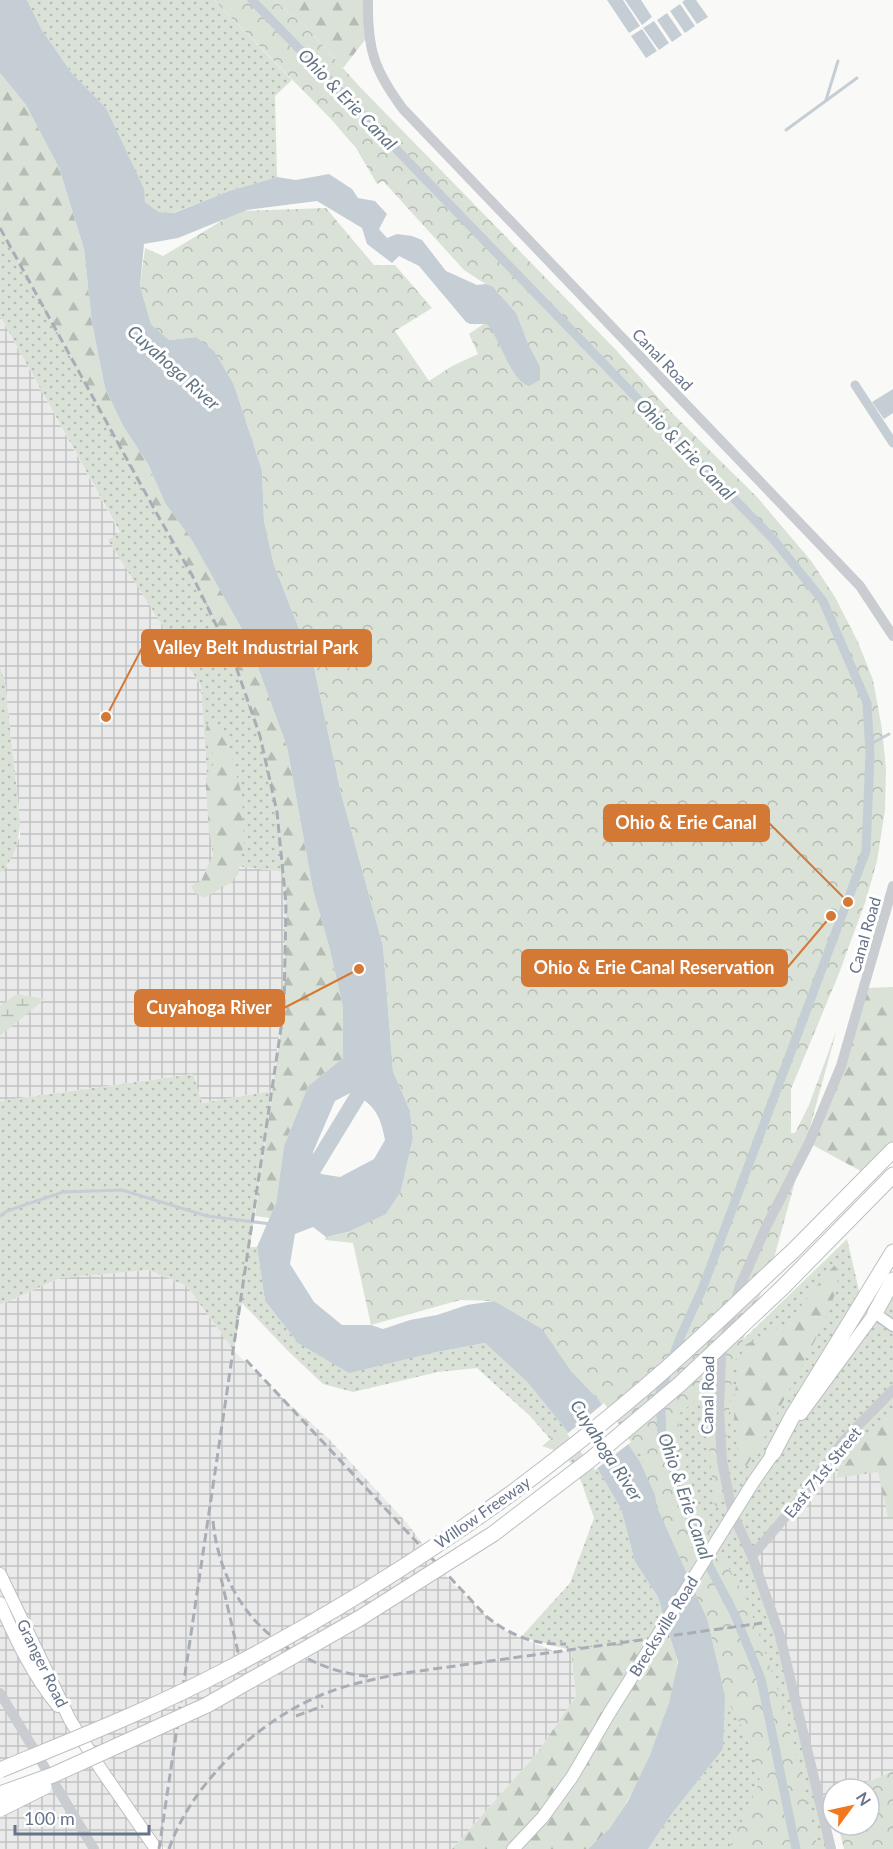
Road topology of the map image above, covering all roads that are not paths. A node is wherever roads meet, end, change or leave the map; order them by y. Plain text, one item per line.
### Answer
1 (368, 0) edge
2 (893, 636) edge
3 (893, 885) edge
4 (893, 1150) edge
5 (893, 1175) edge
6 (893, 1252) edge
7 (893, 1280) edge
8 (875, 1313) junction
9 (893, 1326) edge
10 (893, 1390) edge
11 (773, 1452) junction
12 (753, 1556) junction
13 (0, 1574) edge
14 (0, 1603) edge
15 (12, 1614) junction
16 (0, 1693) edge
17 (207, 1705) junction
18 (149, 1707) junction
19 (0, 1762) edge
20 (0, 1770) edge
21 (0, 1794) edge
22 (0, 1809) edge
23 (94, 1849) edge
24 (156, 1849) edge
25 (513, 1849) edge
26 (831, 1849) edge

1 - 2 street, Canal Road
3 - 12 street, Canal Road
4 - 18 highway, Willow Freeway, bridge
5 - 17 highway, Willow Freeway, bridge
6 - 11 highway
7 - 8 highway
8 - 9 main road
8 - 11 main road, Brecksville Road
10 - 12 street, East 71st Street
11 - 25 main road, Brecksville Road, bridge
12 - 26 street, Canal Road
13 - 15 main road, Granger Road
14 - 15 main road, Granger Road
15 - 24 main road, Granger Road
16 - 23 street
17 - 21 highway, Willow Freeway, bridge
17 - 22 highway, bridge
18 - 19 highway, bridge
18 - 20 highway, Willow Freeway, bridge

